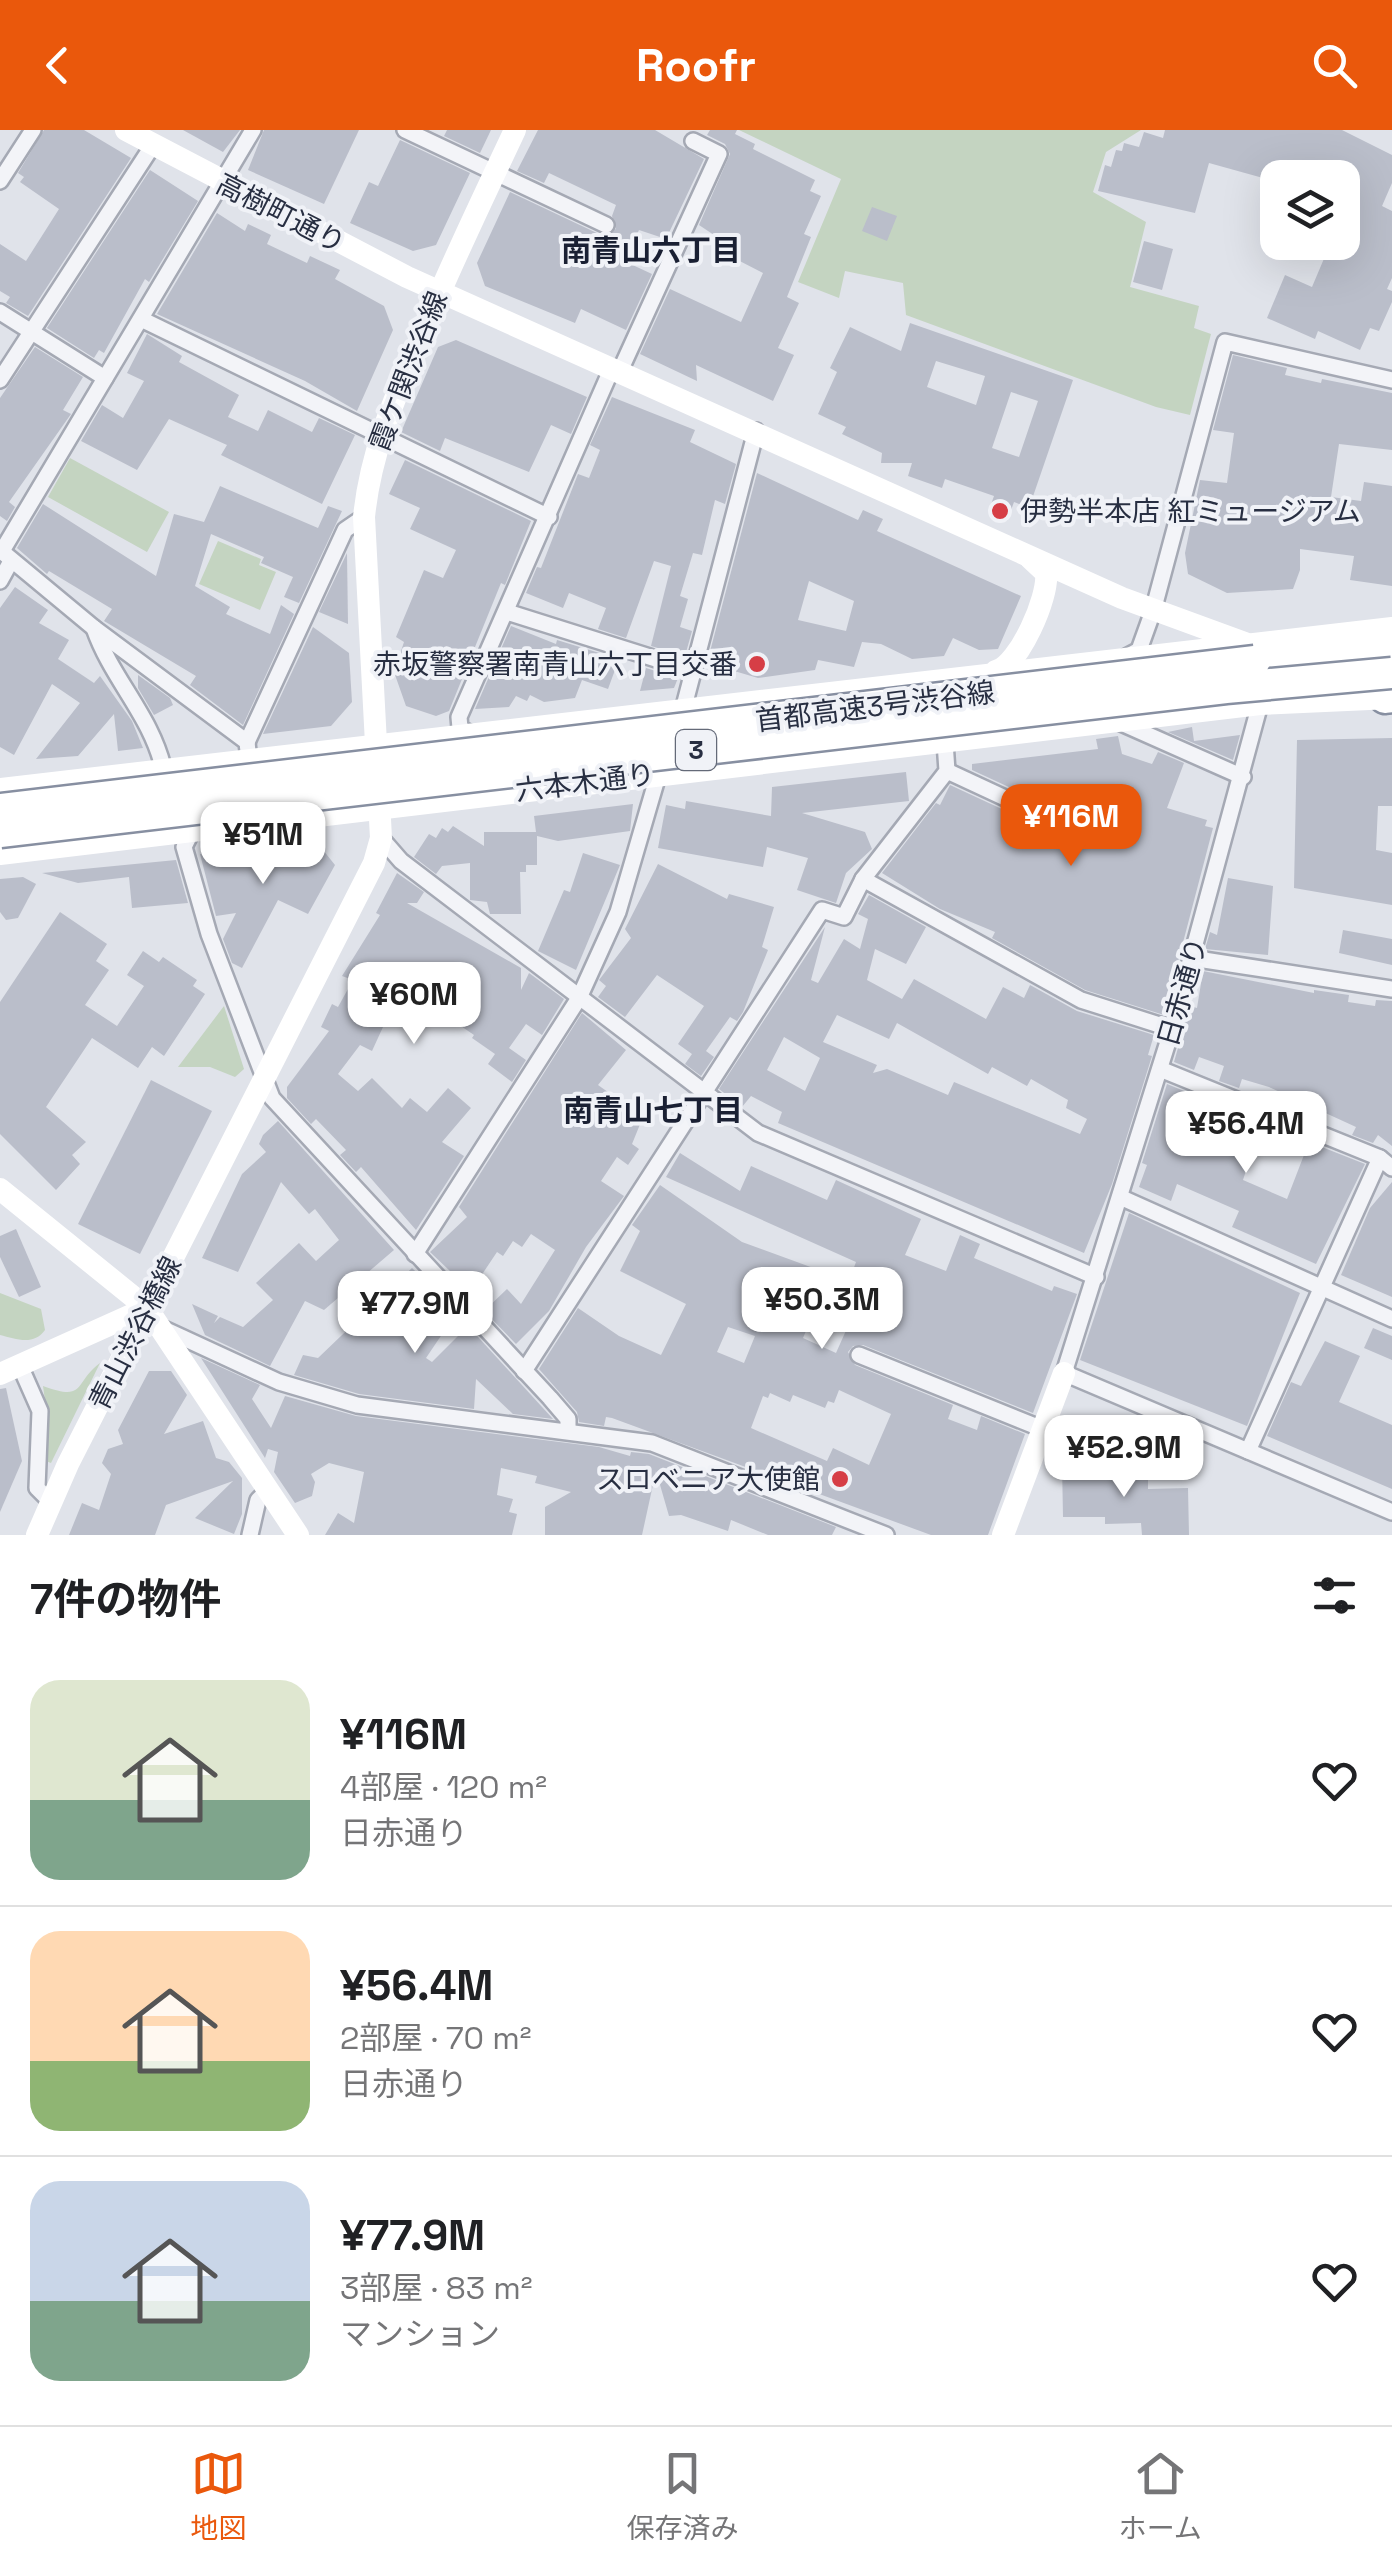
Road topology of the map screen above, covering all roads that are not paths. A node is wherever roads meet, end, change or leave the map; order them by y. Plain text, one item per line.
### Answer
1 (33, 130) edge
2 (126, 130) edge
3 (254, 130) edge
4 (405, 130) edge
5 (515, 130) edge
6 (693, 140) dead end
7 (153, 146) junction
8 (495, 172) junction
9 (0, 181) edge
10 (223, 184) junction
11 (606, 225) dead end
12 (439, 291) junction
13 (0, 312) edge
14 (140, 319) junction
15 (32, 332) junction
16 (616, 369) junction
17 (104, 378) junction
18 (0, 380) edge
19 (1392, 380) edge
20 (756, 432) junction
21 (379, 436) junction
22 (364, 517) junction
23 (549, 518) junction
24 (974, 531) junction
25 (4, 554) edge
26 (0, 581) edge
27 (1153, 610) junction
28 (507, 612) junction
29 (94, 628) junction
30 (1391, 636) edge
31 (1253, 646) junction
32 (1123, 658) junction
33 (691, 670) junction
34 (1256, 673) junction
35 (978, 675) junction
36 (1391, 693) edge
37 (683, 710) junction
38 (1258, 714) junction
39 (1113, 722) junction
40 (473, 736) junction
41 (945, 742) junction
42 (375, 748) junction
43 (248, 752) junction
44 (164, 771) junction
45 (947, 771) junction
46 (659, 772) junction
47 (376, 774) junction
48 (1243, 776) junction
49 (590, 781) junction
50 (0, 789) edge
51 (378, 806) junction
52 (0, 809) edge
53 (193, 829) junction
54 (0, 832) edge
55 (381, 838) junction
56 (1093, 839) dead end
57 (0, 854) edge
58 (864, 879) junction
59 (1191, 958) junction
60 (1392, 990) edge
61 (579, 998) junction
62 (1172, 1029) junction
63 (1160, 1069) junction
64 (264, 1079) junction
65 (704, 1092) junction
66 (1386, 1163) edge
67 (0, 1189) edge
68 (1120, 1197) junction
69 (414, 1254) junction
70 (1096, 1278) junction
71 (1321, 1288) junction
72 (147, 1308) junction
73 (1392, 1319) edge
74 (164, 1329) junction
75 (860, 1355) dead end
76 (10, 1371) edge
77 (524, 1371) junction
78 (1064, 1374) junction
79 (568, 1430) junction
80 (1045, 1430) junction
81 (1248, 1451) junction
82 (268, 1490) junction
83 (50, 1501) junction
84 (1392, 1512) edge
85 (37, 1535) edge
86 (250, 1535) edge
87 (298, 1535) edge
88 (886, 1535) edge
89 (1004, 1535) edge

1 - 9 street
2 - 7 main road, 高樹町通り
3 - 10 street
4 - 8 street
5 - 8 main road, 霞ケ関渋谷線
6 - 16 street
7 - 10 main road, 高樹町通り
7 - 15 street
8 - 11 street
8 - 12 main road, 霞ケ関渋谷線
10 - 12 main road, 高樹町通り
10 - 14 street
12 - 16 main road, 高樹町通り
12 - 21 main road, 霞ケ関渋谷線
13 - 15 street
14 - 17 street
14 - 21 street
15 - 17 street
15 - 18 street
16 - 20 main road, 高樹町通り
16 - 23 street
17 - 25 street
19 - 27 street
20 - 24 main road, 高樹町通り
20 - 33 street
21 - 22 main road, 霞ケ関渋谷線
21 - 23 street
22 - 42 main road, 霞ケ関渋谷線
22 - 43 street
23 - 28 street
24 - 27 main road
24 - 35 main road
25 - 26 street
25 - 29 street
27 - 31 main road
27 - 32 street
28 - 33 street
28 - 40 street
29 - 43 street
29 - 44 street
30 - 31 main road
30 - 34 main road
30 - 52 highway, 首都高速3号渋谷線 / 3, bridge
31 - 32 main road
31 - 34 main road
32 - 35 main road
33 - 37 street
34 - 38 main road
34 - 47 main road
35 - 37 main road
36 - 38 main road, 六本木通り
36 - 54 highway, 首都高速3号渋谷線 / 3, bridge
37 - 40 main road
38 - 39 main road, 六本木通り
38 - 48 street, 日赤通り
39 - 41 main road, 六本木通り
39 - 48 street
40 - 42 main road
41 - 45 street
41 - 46 main road, 六本木通り
42 - 43 main road
42 - 47 main road, 霞ケ関渋谷線
43 - 44 main road
44 - 47 main road
44 - 50 main road
45 - 56 street
45 - 58 street
46 - 49 main road, 六本木通り
46 - 61 street
47 - 49 main road
47 - 51 main road, 霞ケ関渋谷線
48 - 59 street, 日赤通り
49 - 51 main road, 六本木通り
51 - 53 main road, 六本木通り
51 - 55 main road, 霞ケ関渋谷線
53 - 57 main road, 六本木通り
53 - 64 street
55 - 61 street
55 - 64 main road, 青山渋谷橋線
58 - 62 street
58 - 65 street
59 - 60 street
59 - 62 street, 日赤通り
61 - 65 street
61 - 69 street
62 - 63 street, 日赤通り
63 - 66 street
63 - 68 street, 日赤通り
64 - 69 street
64 - 72 main road, 青山渋谷橋線
65 - 70 street
65 - 77 street
66 - 71 street
67 - 72 main road
68 - 70 street, 日赤通り
68 - 71 street
69 - 77 street
70 - 78 street, 日赤通り
71 - 73 street
71 - 81 street
72 - 74 main road
72 - 76 main road
72 - 83 main road, 青山渋谷橋線
74 - 79 street
74 - 82 main road
75 - 80 street
76 - 83 street
77 - 79 street
78 - 80 main road
78 - 81 street
79 - 88 street
80 - 89 main road
81 - 84 street
82 - 86 street
82 - 87 main road
83 - 85 main road, 青山渋谷橋線

